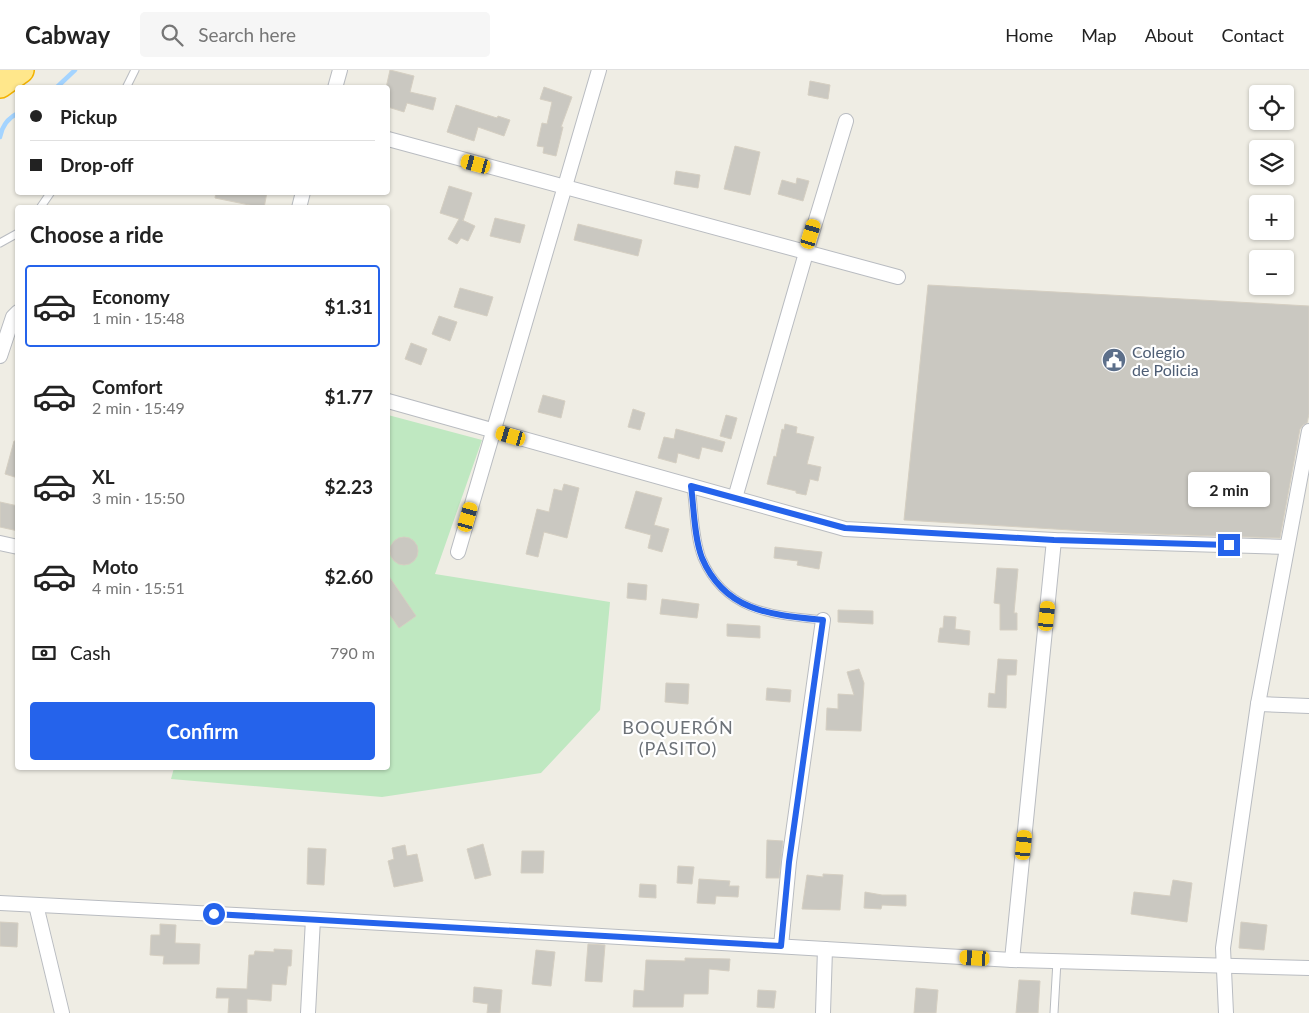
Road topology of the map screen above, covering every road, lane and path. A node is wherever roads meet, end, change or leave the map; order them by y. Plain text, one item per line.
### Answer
1 (22, 70) edge
2 (135, 70) edge
3 (340, 70) edge
4 (599, 70) edge
5 (0, 84) edge
6 (128, 85) edge
7 (336, 85) edge
8 (846, 121) dead end
9 (390, 140) edge
10 (564, 188) junction
11 (15, 235) edge
12 (0, 243) edge
13 (806, 253) junction
14 (898, 277) dead end
15 (15, 315) edge
16 (0, 356) edge
17 (390, 402) edge
18 (493, 430) junction
19 (1309, 431) edge
20 (691, 486) junction
21 (735, 498) junction
22 (1054, 540) junction
23 (0, 543) edge
24 (15, 546) edge
25 (1287, 547) junction
26 (458, 552) dead end
27 (823, 620) joint
28 (1258, 704) junction
29 (1309, 706) edge
30 (0, 904) edge
31 (36, 905) junction
32 (313, 919) junction
33 (781, 946) junction
34 (825, 949) junction
35 (1012, 960) junction
36 (1057, 961) junction
37 (1225, 965) junction
38 (1309, 968) edge
39 (62, 1013) edge
40 (308, 1013) edge
41 (823, 1013) edge
42 (1054, 1013) edge
43 (1226, 1013) edge

1 - 5 highway
2 - 6 lane
3 - 7 street
4 - 10 street
8 - 13 street
9 - 10 street
10 - 13 street
10 - 18 street
11 - 12 lane
13 - 14 street
13 - 21 street
15 - 16 street
17 - 18 street
18 - 20 street
18 - 26 street
19 - 25 street
20 - 21 street
20 - 27 lane
21 - 22 street
22 - 25 street
22 - 35 street
23 - 24 street
25 - 28 street
27 - 33 street
28 - 29 street
28 - 37 street
30 - 31 street
31 - 32 street
31 - 39 street
32 - 33 street
32 - 40 street
33 - 34 street
34 - 35 street
34 - 41 street
35 - 36 street
36 - 37 street
36 - 42 lane
37 - 38 street
37 - 43 street

